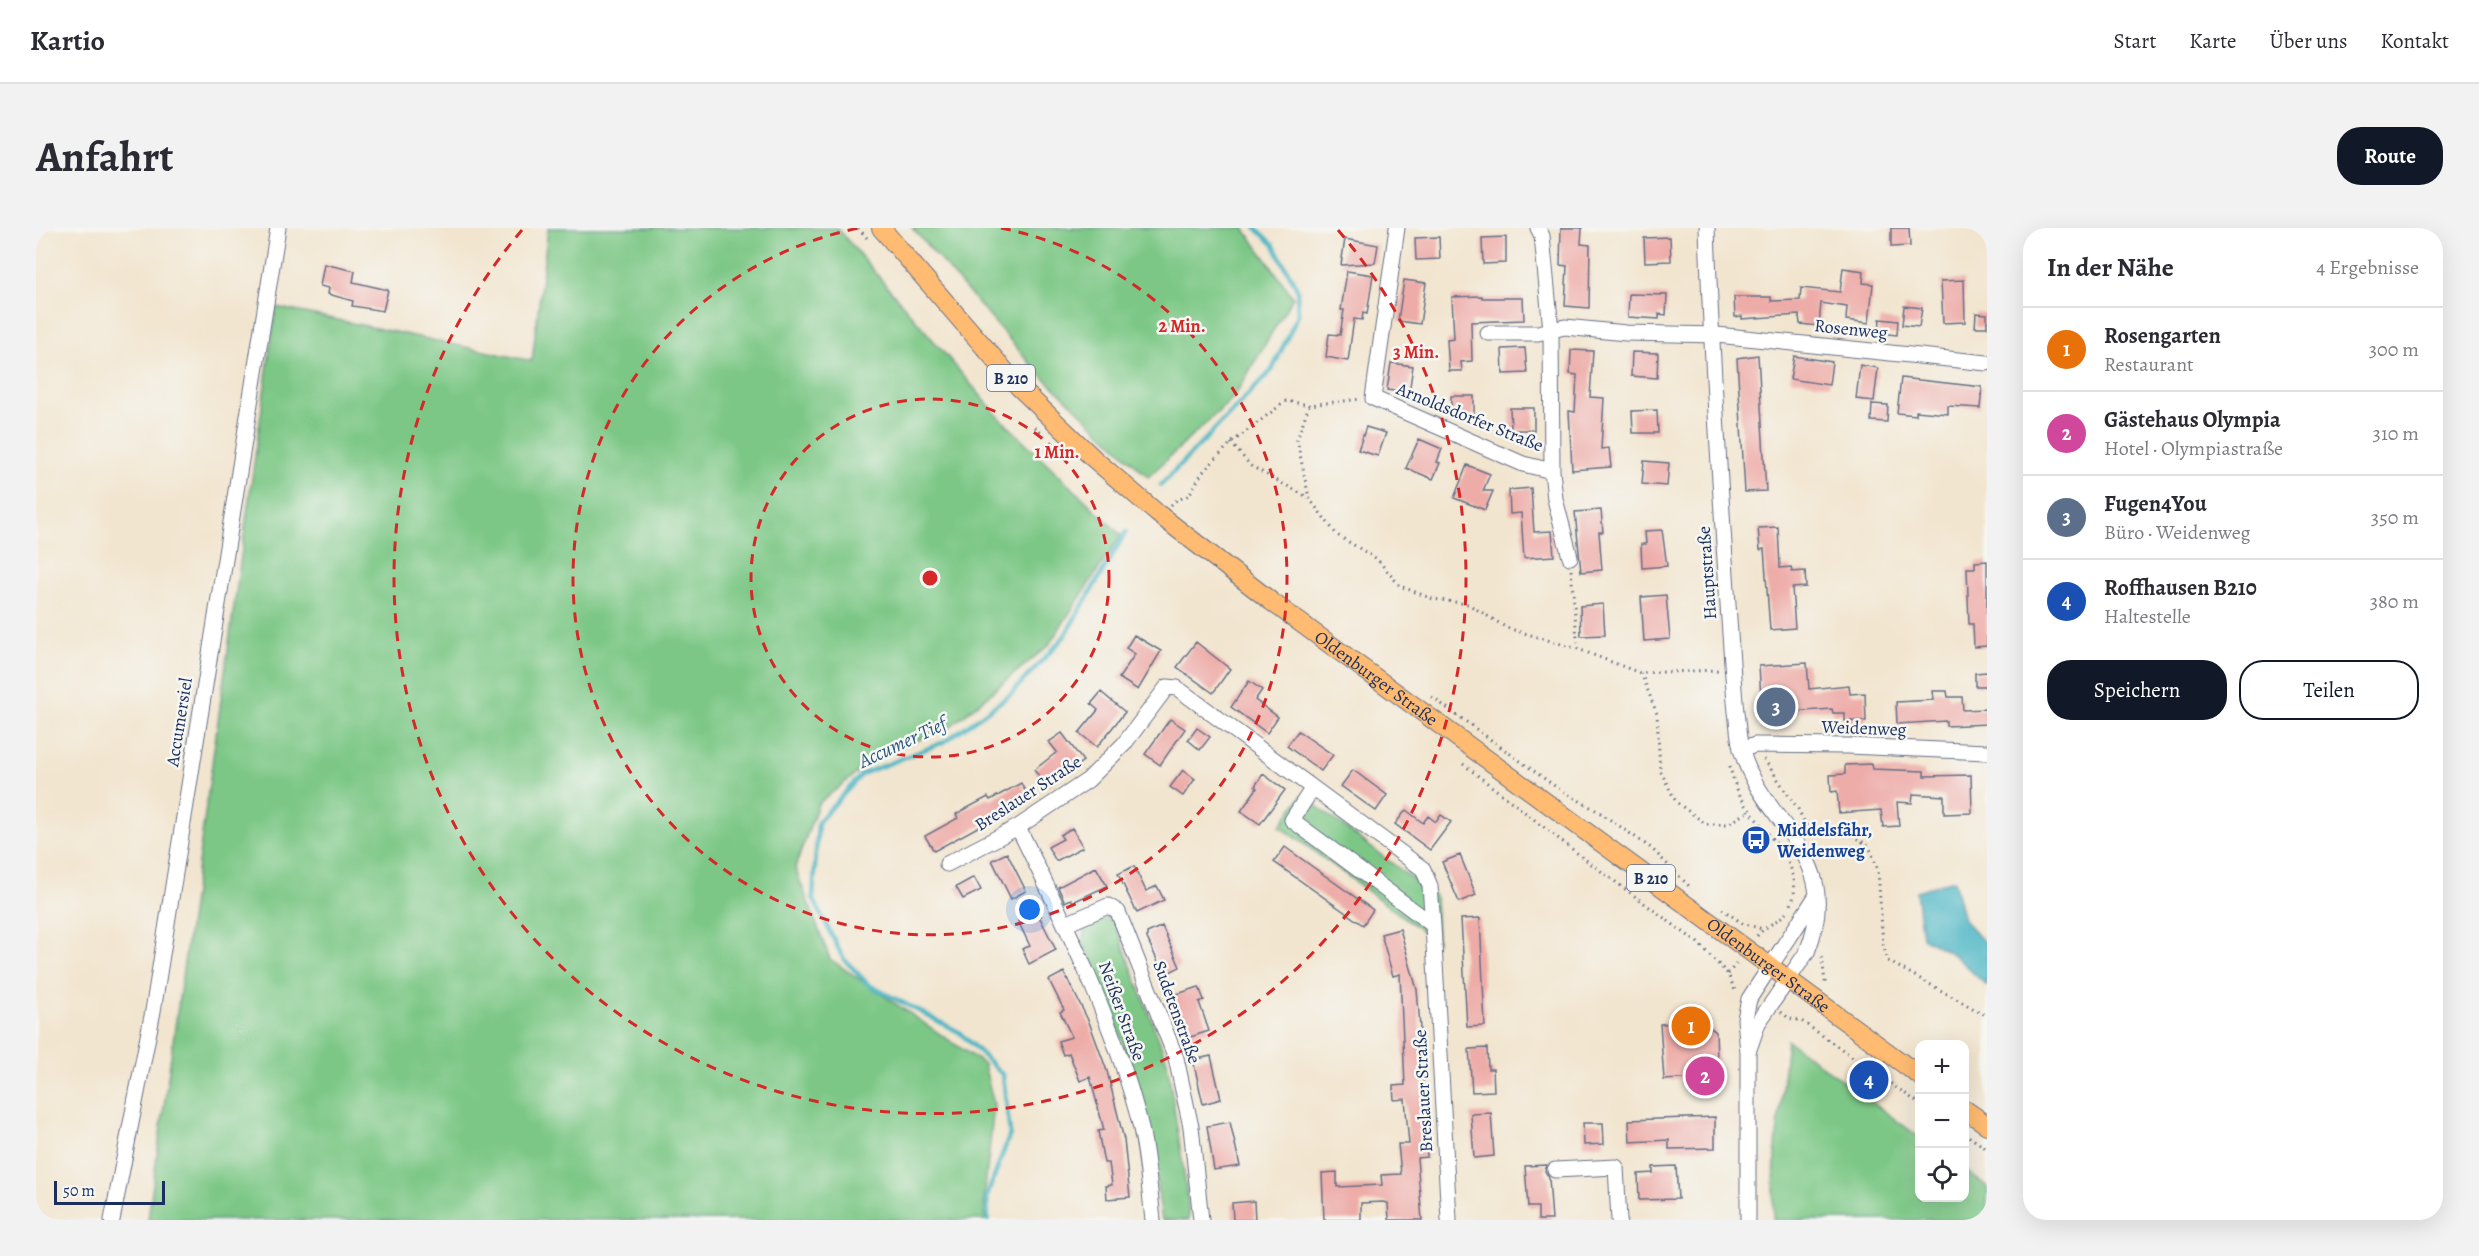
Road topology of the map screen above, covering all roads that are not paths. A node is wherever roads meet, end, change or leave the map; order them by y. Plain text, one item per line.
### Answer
1 (278, 228) edge
2 (881, 228) edge
3 (1397, 228) edge
4 (1538, 228) edge
5 (1707, 228) edge
6 (1551, 330) junction
7 (1488, 333) dead end
8 (1711, 335) junction
9 (1987, 363) edge
10 (1552, 471) junction
11 (1570, 556) road end
12 (1748, 748) junction
13 (1987, 752) edge
14 (1312, 789) junction
15 (1018, 827) junction
16 (947, 864) dead end
17 (1817, 895) junction
18 (1066, 924) junction
19 (1433, 925) junction
20 (1769, 966) junction
21 (1788, 980) junction
22 (1748, 1052) junction
23 (1915, 1072) edge
24 (1969, 1111) edge
25 (1987, 1125) edge
26 (1555, 1170) dead end
27 (112, 1220) edge
28 (1153, 1220) edge
29 (1201, 1220) edge
30 (1449, 1220) edge
31 (1619, 1220) edge
32 (1748, 1220) edge

1 - 27 street, Accumersiel
2 - 20 main road, Oldenburger Straße / B 210
3 - 10 street, Arnoldsdorfer Straße
4 - 6 street, Arnoldsdorfer Straße
5 - 8 street, Hauptstraße
6 - 7 street
6 - 8 street
6 - 10 street, Arnoldsdorfer Straße
8 - 9 street, Rosenweg
8 - 12 street, Hauptstraße
10 - 11 street, Arnoldsdorfer Straße
12 - 13 street, Weidenweg
12 - 17 street, Hauptstraße
14 - 15 street, Breslauer Straße
14 - 19 street, Breslauer Straße
14 - 19 street
15 - 16 street, Breslauer Straße
15 - 18 street, Neißer Straße
17 - 20 street
17 - 21 street, Hauptstraße
18 - 28 street, Neißer Straße
18 - 29 street, Sudetenstraße
19 - 30 street, Breslauer Straße
20 - 21 main road, Oldenburger Straße / B 210
20 - 22 street
21 - 22 street, Hauptstraße
21 - 23 main road, Oldenburger Straße / B 210
22 - 32 street
24 - 25 main road
26 - 31 street

